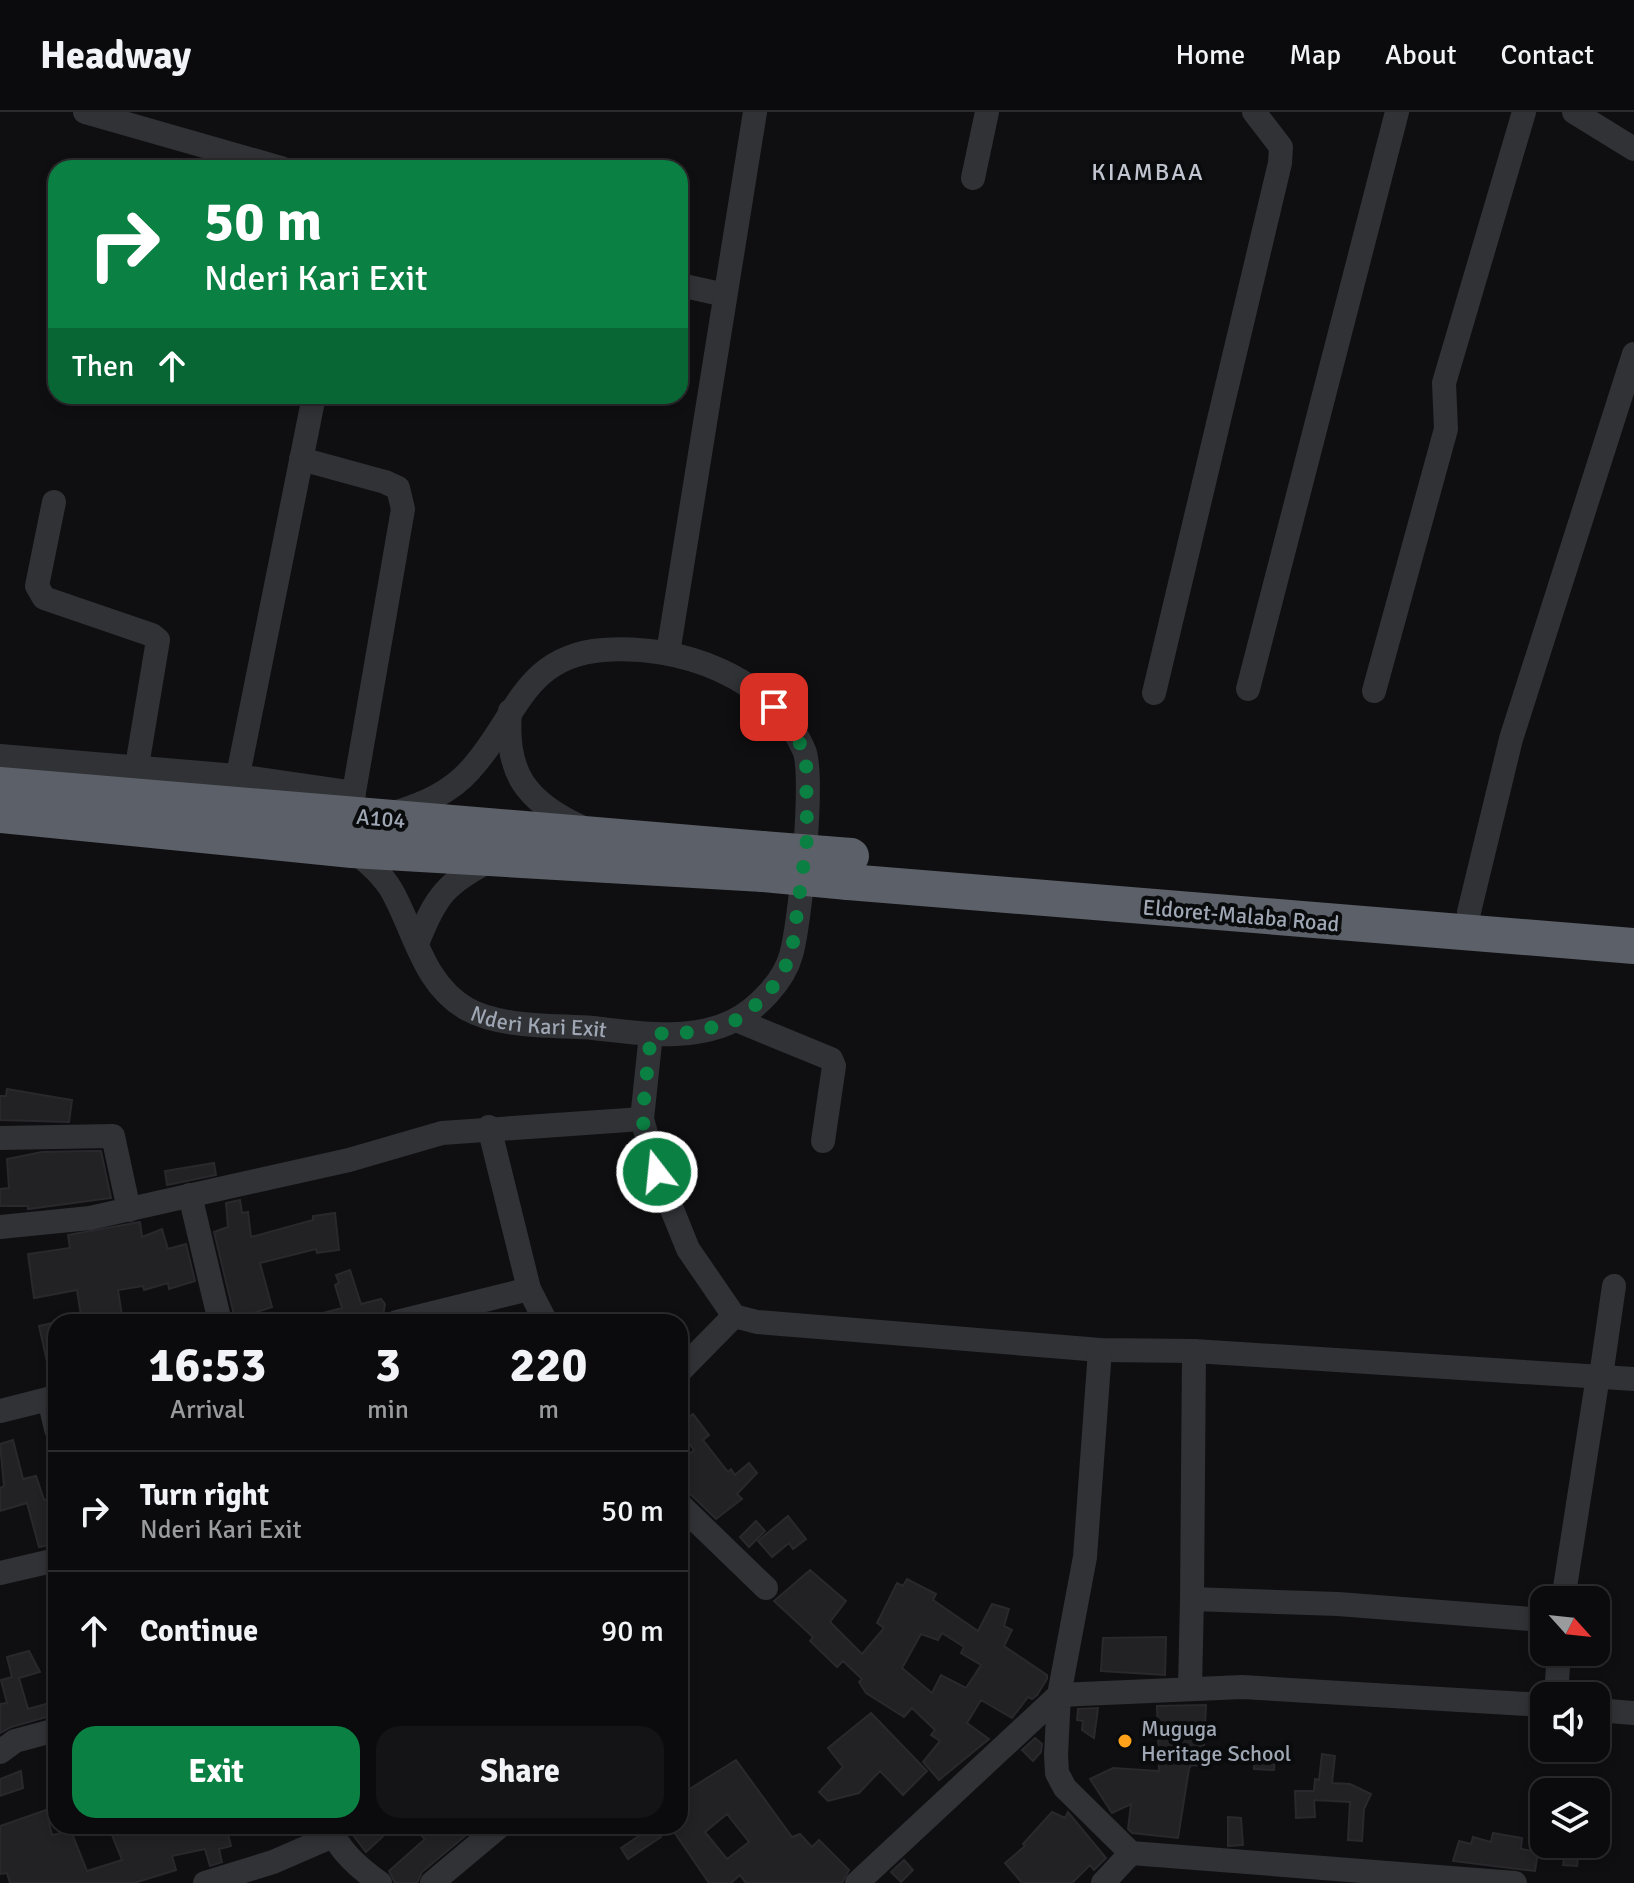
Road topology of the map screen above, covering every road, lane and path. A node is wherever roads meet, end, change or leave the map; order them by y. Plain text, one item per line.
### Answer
1 (85, 112) edge
2 (755, 112) edge
3 (987, 112) edge
4 (1254, 112) edge
5 (1397, 112) edge
6 (1524, 112) edge
7 (1574, 112) edge
8 (1634, 149) edge
9 (253, 160) edge
10 (973, 178) dead end
11 (688, 287) edge
12 (725, 295) junction
13 (1634, 354) edge
14 (312, 404) edge
15 (301, 459) junction
16 (54, 502) dead end
17 (668, 653) junction
18 (1248, 689) dead end
19 (1374, 691) dead end
20 (1154, 693) dead end
21 (510, 711) junction
22 (0, 756) edge
23 (133, 783) junction
24 (0, 785) edge
25 (235, 790) junction
26 (0, 815) edge
27 (359, 819) junction
28 (601, 836) junction
29 (495, 858) junction
30 (763, 862) junction
31 (850, 869) junction
32 (1469, 912) junction
33 (1634, 925) edge
34 (417, 944) junction
35 (1634, 946) edge
36 (736, 1020) junction
37 (651, 1034) junction
38 (642, 1119) junction
39 (489, 1127) junction
40 (0, 1138) edge
41 (823, 1141) dead end
42 (190, 1195) junction
43 (129, 1210) junction
44 (0, 1227) edge
45 (1614, 1286) dead end
46 (532, 1310) edge
47 (218, 1314) edge
48 (487, 1314) edge
49 (734, 1316) junction
50 (1100, 1350) junction
51 (1194, 1351) junction
52 (688, 1363) edge
53 (1600, 1376) junction
54 (1634, 1379) edge
55 (48, 1399) edge
56 (0, 1411) edge
57 (688, 1513) edge
58 (48, 1562) edge
59 (0, 1573) edge
60 (1565, 1586) edge
61 (766, 1588) dead end
62 (1192, 1599) junction
63 (1530, 1619) edge
64 (1190, 1687) junction
65 (1059, 1695) junction
66 (1530, 1704) edge
67 (1610, 1711) edge
68 (1634, 1713) edge
69 (48, 1732) edge
70 (0, 1752) edge
71 (325, 1834) edge
72 (333, 1834) edge
73 (490, 1834) edge
74 (1131, 1853) junction
75 (1216, 1872) edge
76 (205, 1883) edge
77 (380, 1883) edge
78 (432, 1883) edge
79 (857, 1883) edge
80 (1103, 1883) edge
81 (1515, 1883) edge

1 - 9 street
2 - 12 street
3 - 10 street
4 - 20 street
5 - 18 street
6 - 19 street
7 - 8 street
11 - 12 street
12 - 17 street
13 - 32 street
14 - 15 street
15 - 25 street
15 - 27 street
16 - 23 street
17 - 21 street
17 - 36 street, Nderi Kari Exit
21 - 27 street
21 - 28 street
22 - 23 street
23 - 24 highway, A104
23 - 25 highway, A104
25 - 27 highway, A104
26 - 27 highway
27 - 28 highway, A104
27 - 29 highway
27 - 34 street, Nderi Kari Exit
28 - 30 highway, A104
29 - 30 highway
29 - 34 street
30 - 31 highway, bridge
31 - 32 highway, Eldoret-Malaba Road
31 - 35 highway, Eldoret-Malaba Road
32 - 33 highway, Eldoret-Malaba Road
34 - 37 street, Nderi Kari Exit
36 - 37 street, Nderi Kari Exit
36 - 41 street
37 - 38 street
38 - 39 street
38 - 49 street
39 - 42 street
39 - 46 street
40 - 43 street
42 - 43 street
42 - 47 street
43 - 44 street
45 - 53 street
46 - 48 street
49 - 50 street
49 - 52 street
50 - 51 street
50 - 65 street
51 - 53 street
51 - 62 street
53 - 54 street
53 - 60 street
55 - 56 street
57 - 61 street
58 - 59 street
62 - 63 street
62 - 64 street
64 - 65 street
64 - 66 street
65 - 74 street
65 - 79 street
67 - 68 street
69 - 70 street
71 - 76 street
72 - 77 street
73 - 78 street
74 - 75 street
74 - 80 street
75 - 81 street

